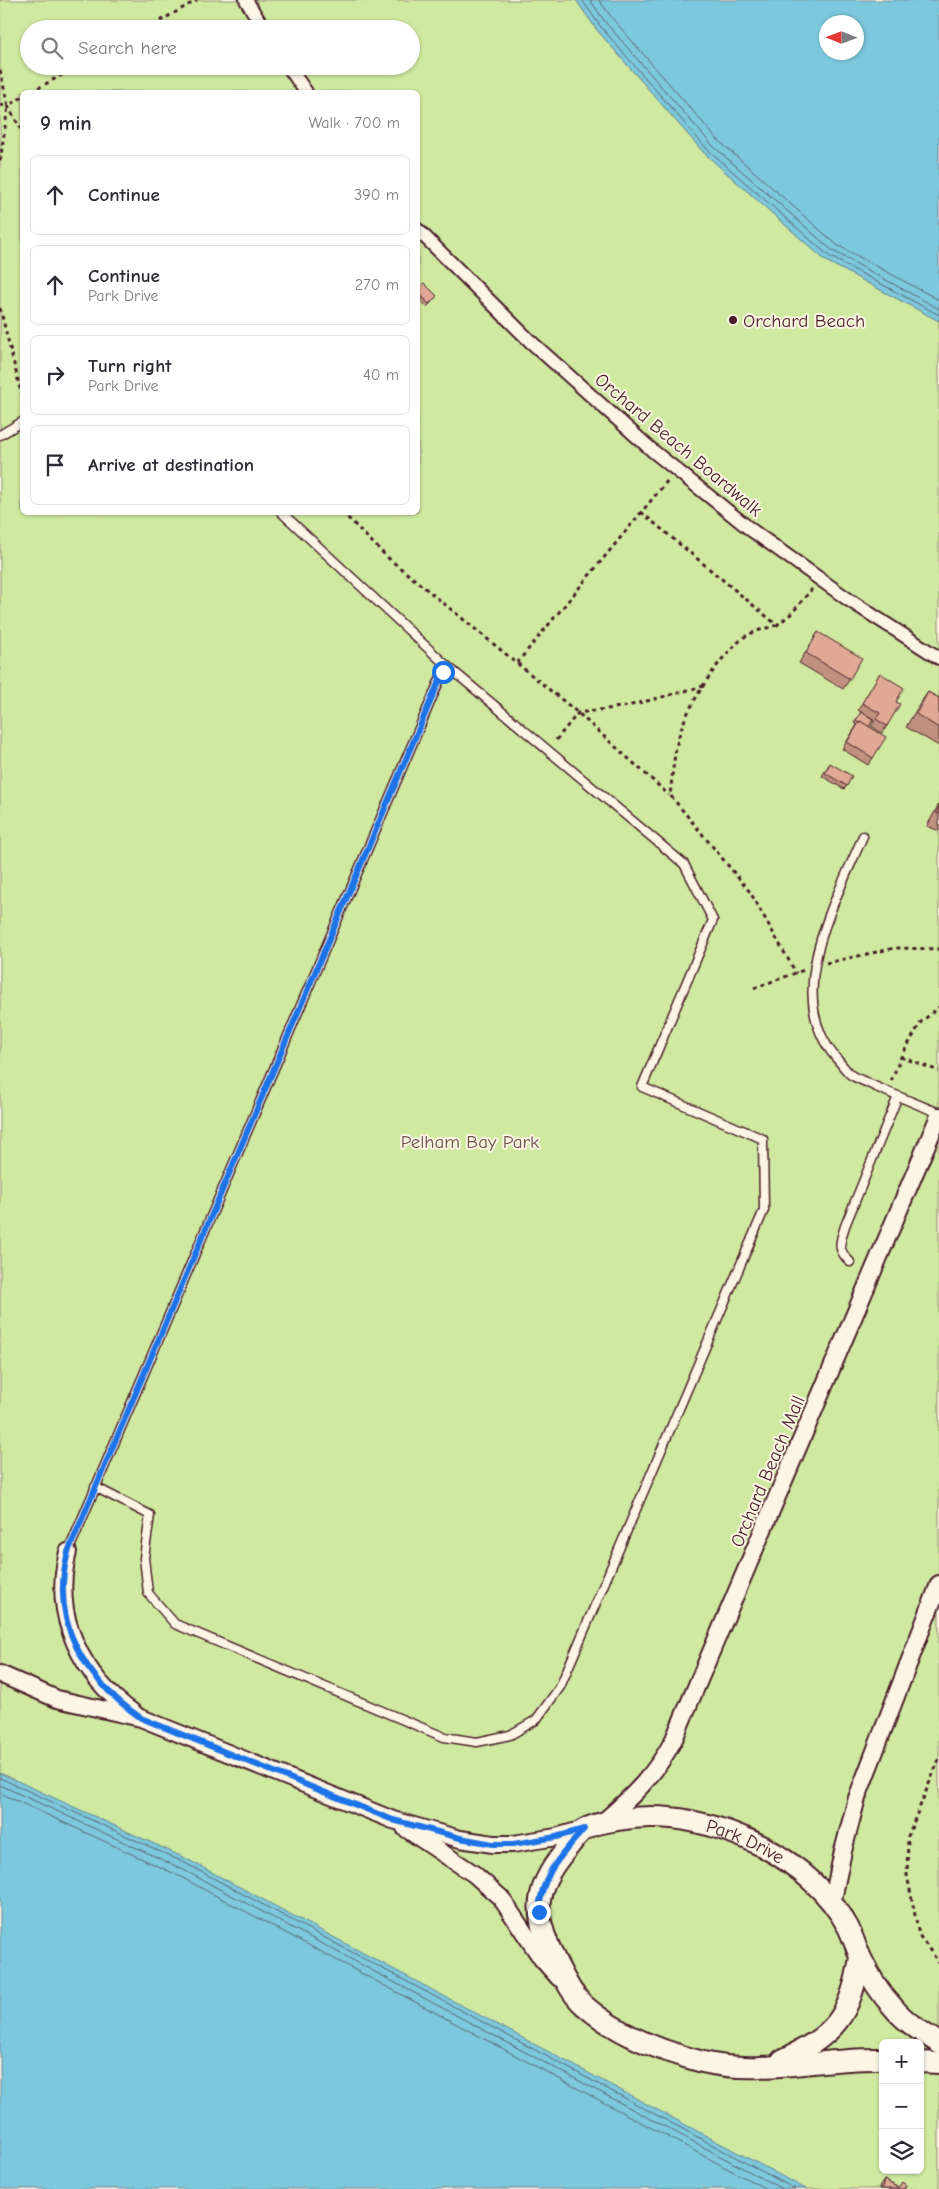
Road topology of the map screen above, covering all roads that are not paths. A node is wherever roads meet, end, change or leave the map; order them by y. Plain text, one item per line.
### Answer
1 (246, 0) edge
2 (258, 20) edge
3 (294, 75) edge
4 (305, 90) edge
5 (420, 232) edge
6 (20, 423) edge
7 (0, 435) edge
8 (284, 515) edge
9 (939, 658) edge
10 (446, 665) junction
11 (863, 836) dead end
12 (898, 1096) junction
13 (939, 1114) edge
14 (850, 1262) dead end
15 (95, 1487) junction
16 (68, 1552) joint
17 (939, 1584) edge
18 (0, 1674) edge
19 (141, 1718) junction
20 (393, 1820) junction
21 (603, 1822) junction
22 (584, 1829) junction
23 (832, 1904) junction
24 (860, 1957) junction
25 (570, 1990) junction
26 (939, 2043) edge
27 (879, 2059) edge
28 (924, 2062) edge
29 (939, 2063) edge
30 (768, 2066) junction

1 - 2 street
3 - 4 street
5 - 9 street, Orchard Beach Boardwalk
6 - 7 lane
8 - 10 lane
10 - 15 lane
10 - 15 lane
11 - 12 lane
12 - 13 lane
12 - 14 lane
13 - 21 street, Orchard Beach Mall
15 - 16 lane
16 - 19 street, Park Drive
17 - 23 street
18 - 19 street, Park Drive
19 - 20 street, Park Drive
20 - 22 street, Park Drive
20 - 25 street, Park Drive
21 - 22 street, Park Drive
21 - 23 street, Park Drive
22 - 25 street, Park Drive
23 - 24 street, Park Drive
24 - 26 street, Park Drive
24 - 30 street, Park Drive
25 - 30 street, Park Drive
27 - 30 street, Park Drive
28 - 29 street

